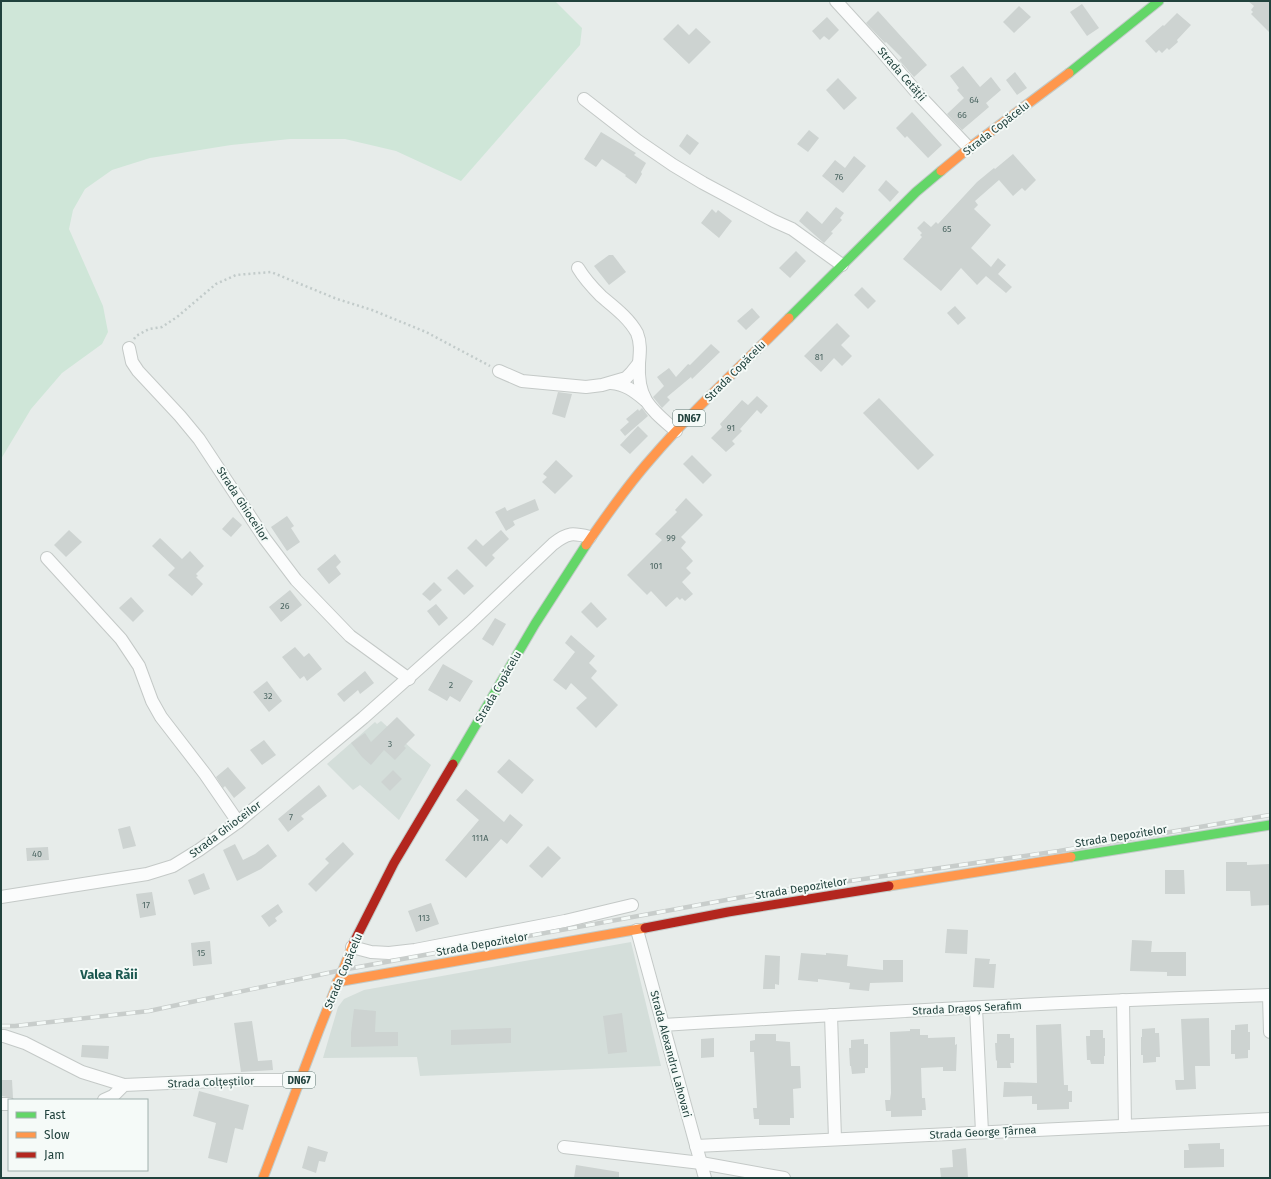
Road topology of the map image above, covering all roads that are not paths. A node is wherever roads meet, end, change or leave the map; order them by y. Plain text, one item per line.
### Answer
1 (836, 1) edge
2 (1159, 1) edge
3 (584, 99) dead end
4 (969, 148) junction
5 (842, 265) junction
6 (578, 268) dead end
7 (129, 348) road end
8 (639, 363) junction
9 (499, 371) road end
10 (610, 383) junction
11 (645, 400) junction
12 (676, 431) junction
13 (590, 537) junction
14 (46, 558) dead end
15 (409, 678) junction
16 (238, 822) junction
17 (1270, 825) edge
18 (1, 897) edge
19 (632, 905) dead end
20 (637, 930) junction
21 (352, 947) junction
22 (338, 982) junction
23 (1270, 995) edge
24 (1123, 1000) junction
25 (976, 1008) junction
26 (831, 1015) junction
27 (663, 1025) junction
28 (1270, 1032) edge
29 (1, 1036) edge
30 (299, 1080) junction
31 (124, 1085) junction
32 (106, 1099) edge
33 (1270, 1119) edge
34 (1125, 1126) junction
35 (982, 1132) junction
36 (835, 1139) junction
37 (696, 1146) junction
38 (564, 1147) dead end
39 (701, 1163) junction
40 (262, 1178) edge
41 (705, 1178) edge
42 (784, 1178) edge

1 - 4 street, Strada Cetății
2 - 4 main road, Strada Copăcelu / DN67
3 - 5 street
4 - 5 main road, Strada Copăcelu / DN67
5 - 12 main road, Strada Copăcelu / DN67
6 - 8 street
7 - 15 street, Strada Ghioceilor
8 - 10 street
8 - 11 street
9 - 10 street
10 - 11 street
11 - 12 street
12 - 13 main road, Strada Copăcelu / DN67
13 - 15 street, Strada Ghioceilor
13 - 21 main road, Strada Copăcelu / DN67
14 - 16 street
15 - 16 street, Strada Ghioceilor
16 - 18 street, Strada Ghioceilor
17 - 20 main road, Strada Depozitelor
19 - 21 street
20 - 22 main road, Strada Depozitelor
20 - 27 street, Strada Alexandru Lahovari
21 - 22 main road, Strada Copăcelu / DN67
22 - 30 main road, Strada Copăcelu / DN67
23 - 24 street, Strada Dragoș Serafim
23 - 28 street
24 - 25 street, Strada Dragoș Serafim
24 - 34 street
25 - 26 street, Strada Dragoș Serafim
25 - 35 street
26 - 27 street, Strada Dragoș Serafim
26 - 36 street
27 - 37 street, Strada Alexandru Lahovari
29 - 31 street, Strada Colțeștilor
30 - 31 street, Strada Colțeștilor
30 - 40 main road, Strada Copăcelu / DN67
31 - 32 street
33 - 34 street, Strada George Țârnea
34 - 35 street, Strada George Țârnea
35 - 36 street, Strada George Țârnea
36 - 37 street, Strada George Țârnea
37 - 39 street, Strada Alexandru Lahovari
38 - 39 street
39 - 41 street, Strada Alexandru Lahovari
39 - 42 street

